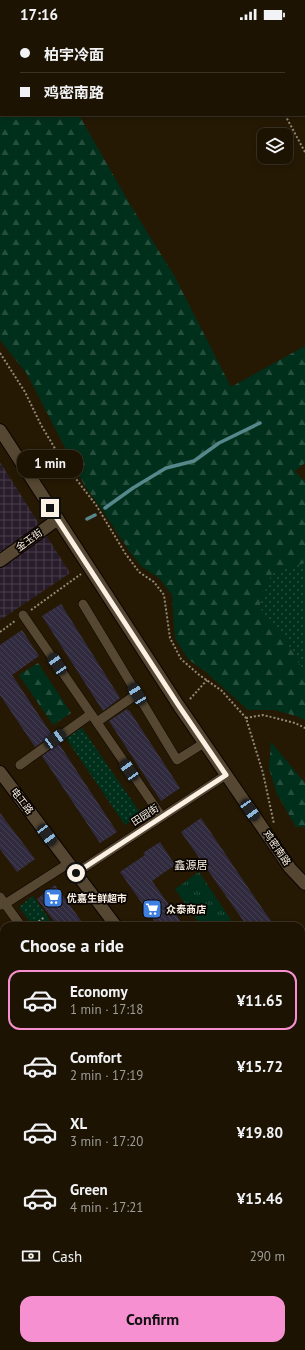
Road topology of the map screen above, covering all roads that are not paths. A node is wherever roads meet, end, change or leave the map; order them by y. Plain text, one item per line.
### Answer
1 (0, 430) edge
2 (58, 520) junction
3 (0, 561) edge
4 (83, 604) dead end
5 (23, 615) dead end
6 (137, 694) junction
7 (91, 714) junction
8 (97, 722) junction
9 (204, 743) junction
10 (20, 765) dead end
11 (0, 772) edge
12 (226, 775) junction
13 (162, 817) junction
14 (69, 863) junction
15 (76, 873) junction
16 (305, 884) edge
17 (2, 902) edge
18 (18, 922) edge
19 (113, 922) edge

1 - 2 main road, 鸡密南路
2 - 3 main road, 金玉街
2 - 9 main road, 鸡密南路
4 - 6 street
5 - 7 street
6 - 8 street
6 - 9 street
7 - 8 street
7 - 10 street
8 - 13 street
9 - 12 main road, 鸡密南路
11 - 14 main road, 电工路
12 - 13 street, 田园街
12 - 16 main road, 鸡密南路
13 - 15 street, 田园街
14 - 15 main road, 电工路
14 - 17 street
15 - 19 main road, 电工路
17 - 18 street

